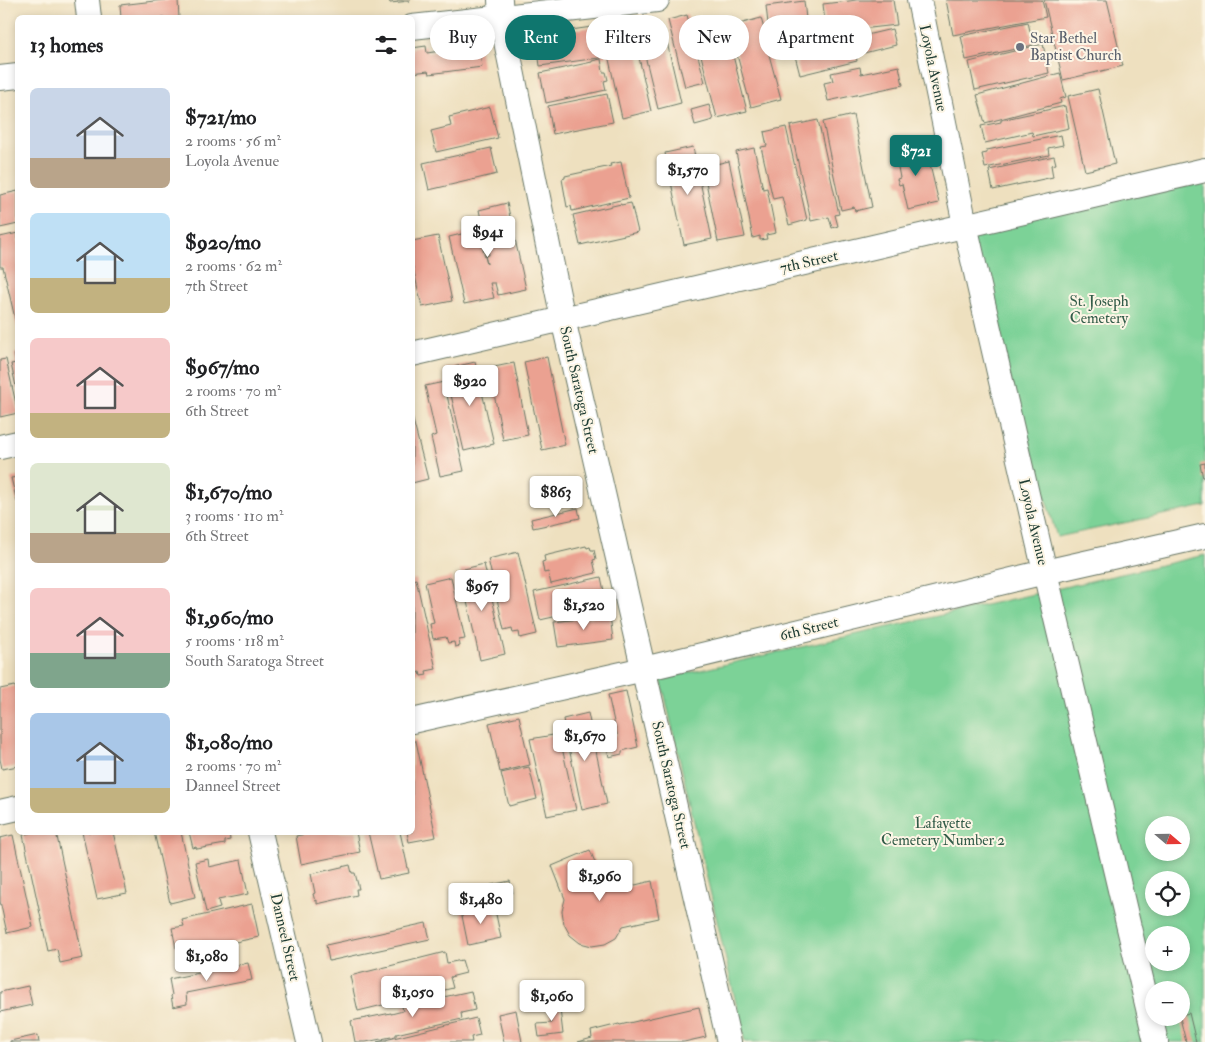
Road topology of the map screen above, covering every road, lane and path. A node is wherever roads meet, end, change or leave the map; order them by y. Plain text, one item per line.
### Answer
1 (88, 0) edge
2 (657, 0) edge
3 (919, 0) edge
4 (500, 9) edge
5 (90, 15) edge
6 (415, 27) edge
7 (15, 76) edge
8 (0, 78) edge
9 (1205, 170) edge
10 (965, 225) junction
11 (563, 319) junction
12 (415, 353) edge
13 (15, 444) edge
14 (0, 446) edge
15 (1205, 536) edge
16 (1045, 572) junction
17 (644, 669) junction
18 (415, 720) edge
19 (15, 809) edge
20 (0, 812) edge
21 (261, 835) edge
22 (309, 1042) edge
23 (729, 1042) edge
24 (1156, 1042) edge

1 - 5 street
2 - 4 street
3 - 10 street, Loyola Avenue
4 - 6 street
4 - 11 street, South Saratoga Street
7 - 8 street
9 - 10 street, 7th Street
10 - 11 street, 7th Street
10 - 16 street, Loyola Avenue
11 - 12 street, 7th Street
11 - 17 street, South Saratoga Street
13 - 14 street
15 - 16 street, 6th Street
16 - 17 street, 6th Street
16 - 24 street, Loyola Avenue
17 - 18 street, 6th Street
17 - 23 street, South Saratoga Street
19 - 20 street
21 - 22 street, Danneel Street

